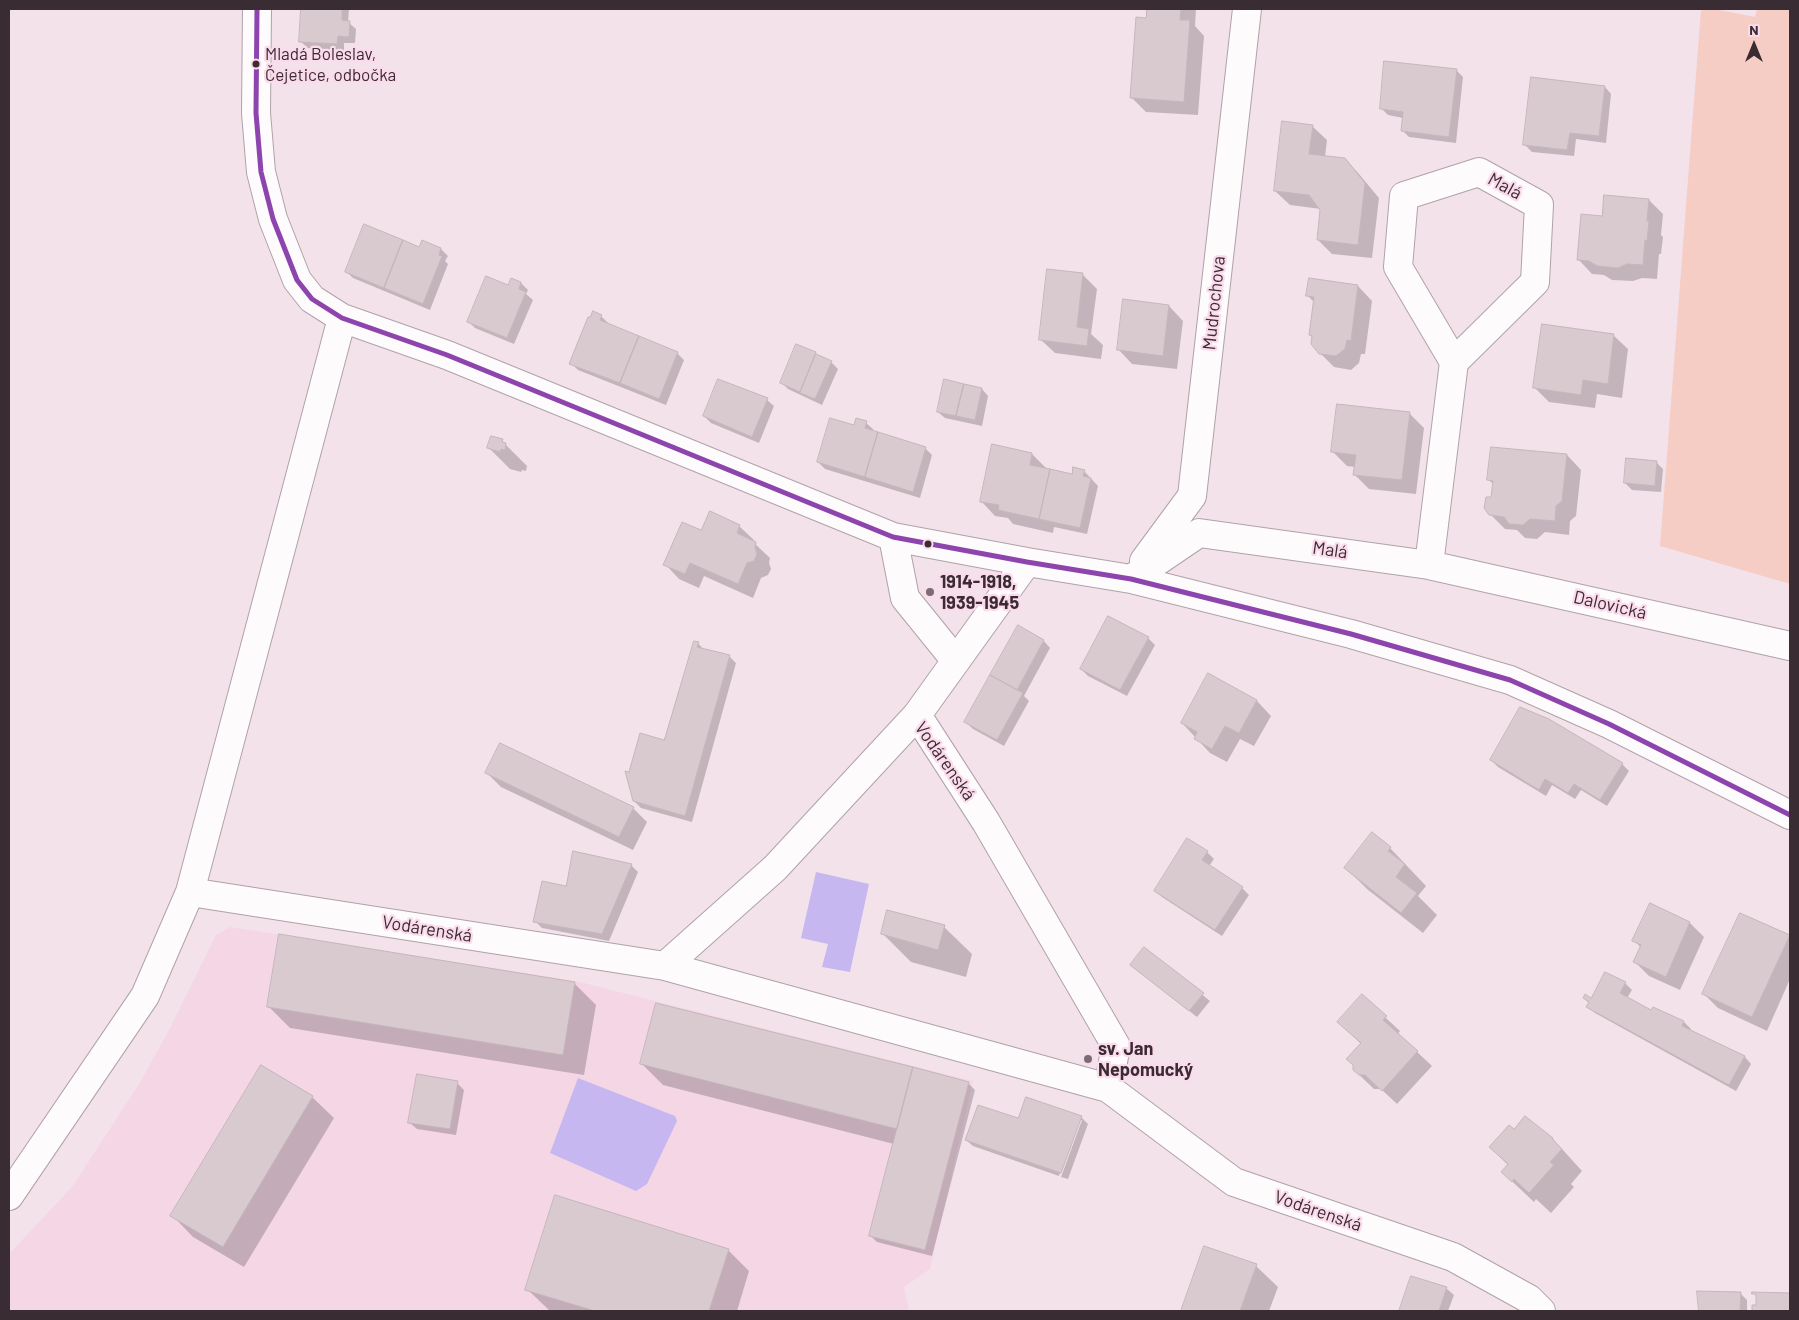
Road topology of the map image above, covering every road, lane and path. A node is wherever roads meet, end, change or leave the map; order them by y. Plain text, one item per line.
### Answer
1 (257, 9) edge
2 (1247, 9) edge
3 (342, 318) junction
4 (1454, 362) junction
5 (893, 536) junction
6 (1027, 562) junction
7 (1429, 565) junction
8 (1131, 579) junction
9 (1790, 646) edge
10 (956, 661) junction
11 (917, 715) junction
12 (1790, 814) edge
13 (190, 892) junction
14 (664, 966) junction
15 (1108, 1088) junction
16 (9, 1196) edge
17 (1541, 1311) edge

1 - 3 street
2 - 8 street, Mudrochova
3 - 5 street
3 - 13 street
4 - 4 street, Malá
4 - 7 street
5 - 6 street
5 - 10 street
6 - 8 street
6 - 10 street
7 - 8 street, Malá
7 - 9 street, Dalovická
8 - 12 street
10 - 11 street
11 - 14 street, Vodárenská
11 - 15 street, Vodárenská
13 - 14 street, Vodárenská
13 - 16 street
14 - 15 street, Vodárenská
15 - 17 street, Vodárenská

